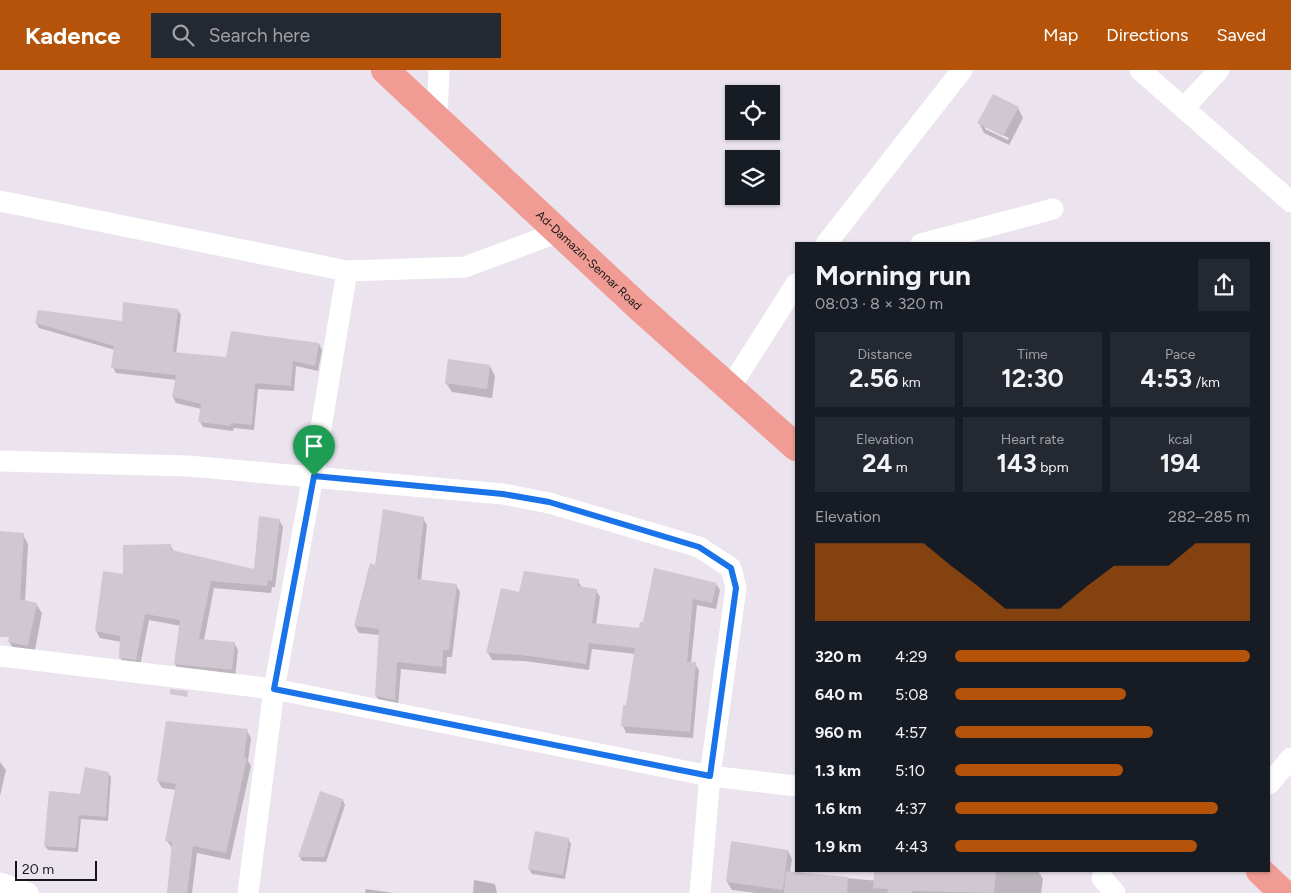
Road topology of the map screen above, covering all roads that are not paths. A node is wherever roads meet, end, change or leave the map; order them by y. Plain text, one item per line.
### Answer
1 (385, 70) edge
2 (439, 70) edge
3 (962, 70) edge
4 (1140, 70) edge
5 (1219, 70) edge
6 (1184, 108) junction
7 (437, 118) junction
8 (0, 201) edge
9 (1291, 202) edge
10 (1053, 209) dead end
11 (559, 232) junction
12 (828, 242) edge
13 (928, 242) edge
14 (347, 271) junction
15 (795, 286) edge
16 (731, 386) junction
17 (795, 446) edge
18 (0, 461) edge
19 (314, 476) junction
20 (0, 656) edge
21 (274, 689) junction
22 (1291, 758) edge
23 (710, 776) junction
24 (1270, 783) edge
25 (795, 786) edge
26 (1261, 872) edge
27 (0, 884) edge
28 (28, 893) edge
29 (248, 893) edge
30 (700, 893) edge
31 (1283, 893) edge

1 - 7 highway, Ad-Damazin-Sennar Road
2 - 7 street
3 - 12 street
4 - 6 street
5 - 6 street
6 - 9 street
7 - 11 highway, Ad-Damazin-Sennar Road
8 - 14 street
10 - 13 street
11 - 14 street
11 - 16 highway, Ad-Damazin-Sennar Road
14 - 19 street
15 - 16 street
16 - 17 highway, Ad-Damazin-Sennar Road
18 - 19 street
19 - 21 street
19 - 23 street
20 - 21 street
21 - 23 street
21 - 29 street
22 - 24 street
23 - 25 street
23 - 30 street
26 - 31 highway
27 - 28 street

